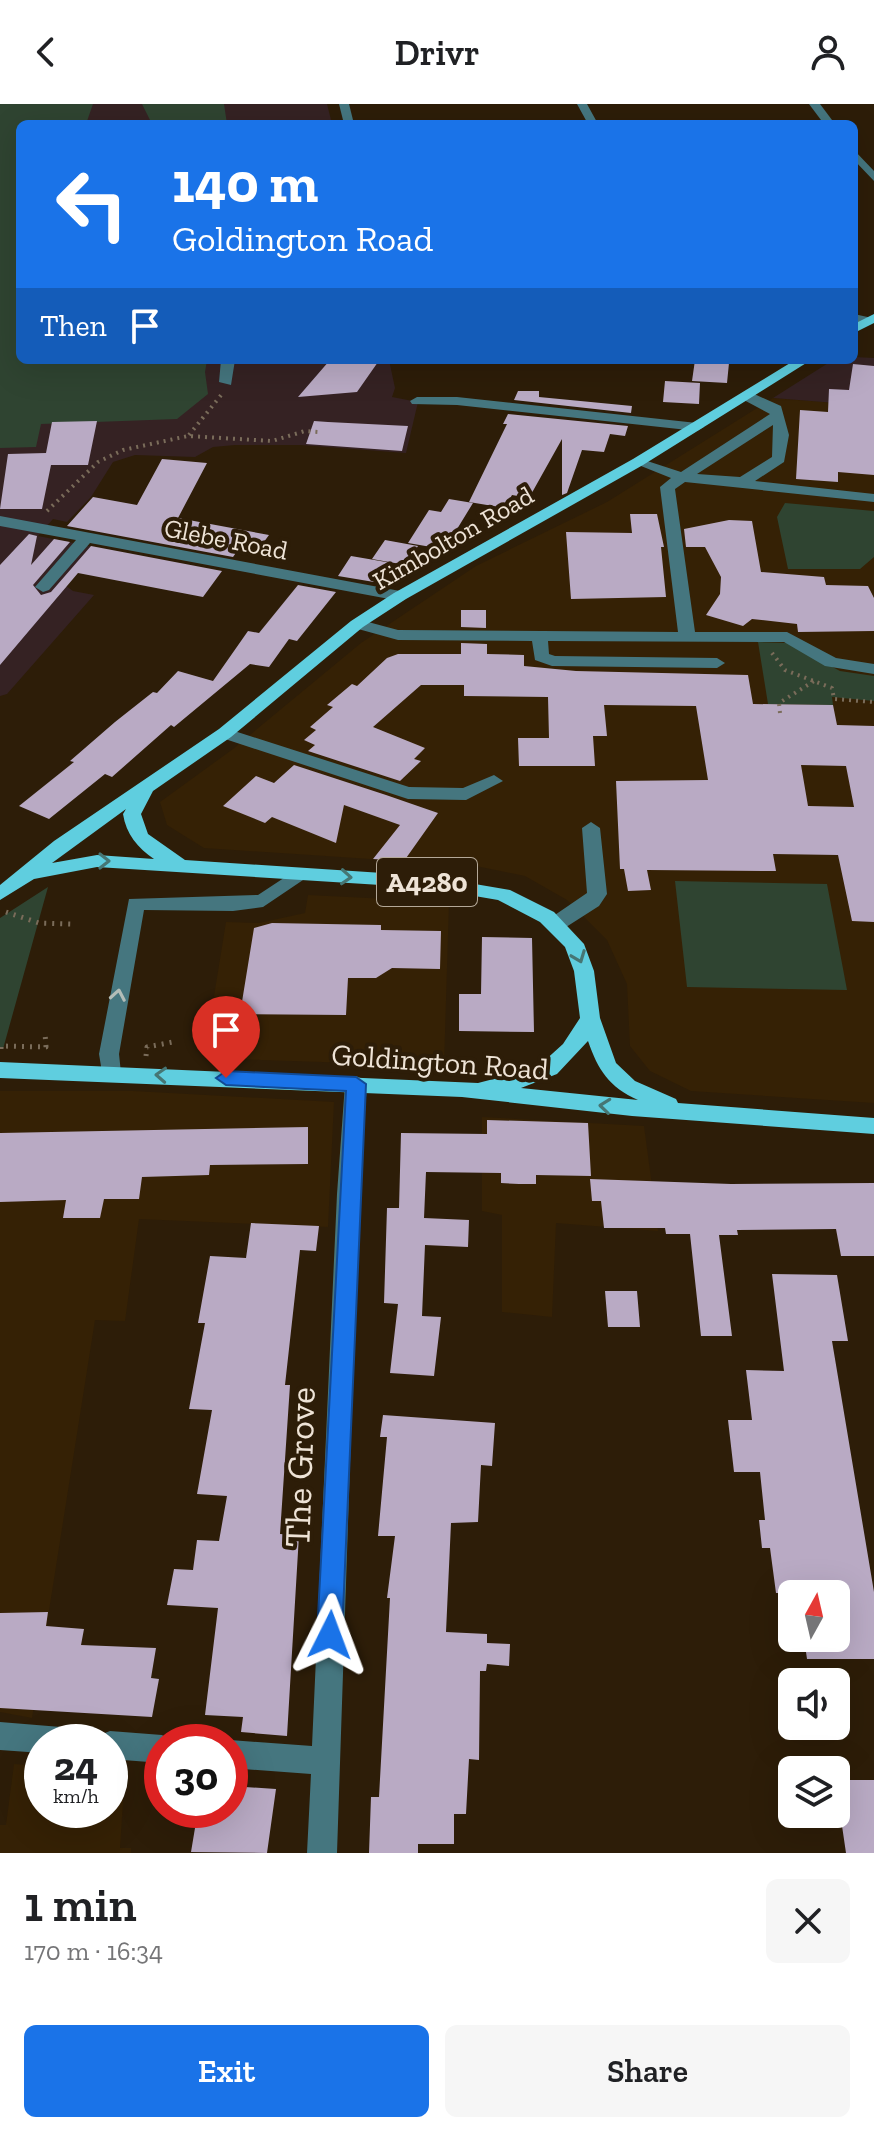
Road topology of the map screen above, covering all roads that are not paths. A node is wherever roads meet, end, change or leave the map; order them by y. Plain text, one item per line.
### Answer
1 (814, 104) edge
2 (827, 120) edge
3 (858, 158) edge
4 (874, 178) edge
5 (228, 364) edge
6 (798, 364) edge
7 (226, 382) road end
8 (747, 396) junction
9 (417, 401) dead end
10 (777, 416) junction
11 (697, 427) junction
12 (638, 462) junction
13 (683, 477) junction
14 (743, 482) junction
15 (874, 498) edge
16 (0, 521) edge
17 (87, 537) junction
18 (43, 587) dead end
19 (400, 596) junction
20 (357, 624) junction
21 (540, 635) junction
22 (687, 636) junction
23 (717, 663) dead end
24 (874, 669) edge
25 (225, 733) junction
26 (494, 781) dead end
27 (147, 789) junction
28 (591, 828) dead end
29 (185, 866) junction
30 (28, 874) junction
31 (299, 874) junction
32 (1, 902) edge
33 (556, 924) junction
34 (590, 1018) junction
35 (0, 1070) edge
36 (110, 1073) junction
37 (356, 1084) junction
38 (462, 1089) junction
39 (683, 1111) junction
40 (874, 1126) edge
41 (0, 1736) edge
42 (24, 1738) edge
43 (248, 1755) edge
44 (325, 1761) junction
45 (322, 1853) edge

1 - 2 street
3 - 4 street
5 - 7 street
6 - 8 main road, Kimbolton Road
8 - 10 street
8 - 11 main road, Kimbolton Road
9 - 11 street
10 - 13 street
10 - 14 street
11 - 12 main road, Kimbolton Road
12 - 13 street
12 - 19 main road, Kimbolton Road
13 - 14 street
13 - 22 street
14 - 15 street
16 - 17 street, Glebe Road
17 - 18 street
17 - 19 street, Glebe Road
19 - 20 main road, Kimbolton Road
20 - 21 street
20 - 25 main road, Kimbolton Road
21 - 22 street
21 - 23 street
22 - 24 street
25 - 26 street
25 - 27 main road, Kimbolton Road
27 - 29 main road
27 - 30 main road, Kimbolton Road
28 - 33 street
30 -> 29 main road, A4280
29 - 31 main road, A4280
30 - 32 main road, A4280
31 -> 33 main road, A4280
36 -> 31 street
33 -> 34 main road, A4280
34 - 38 main road, A4280
34 - 39 main road, A4280
35 - 36 main road, Goldington Road / A4280
37 -> 36 main road, Goldington Road / A4280
37 - 38 main road, Goldington Road / A4280
37 - 44 street, The Grove
39 -> 38 main road, Goldington Road / A4280
39 - 40 main road, Goldington Road / A4280
41 - 42 street
43 - 44 street
44 - 45 street, The Grove

